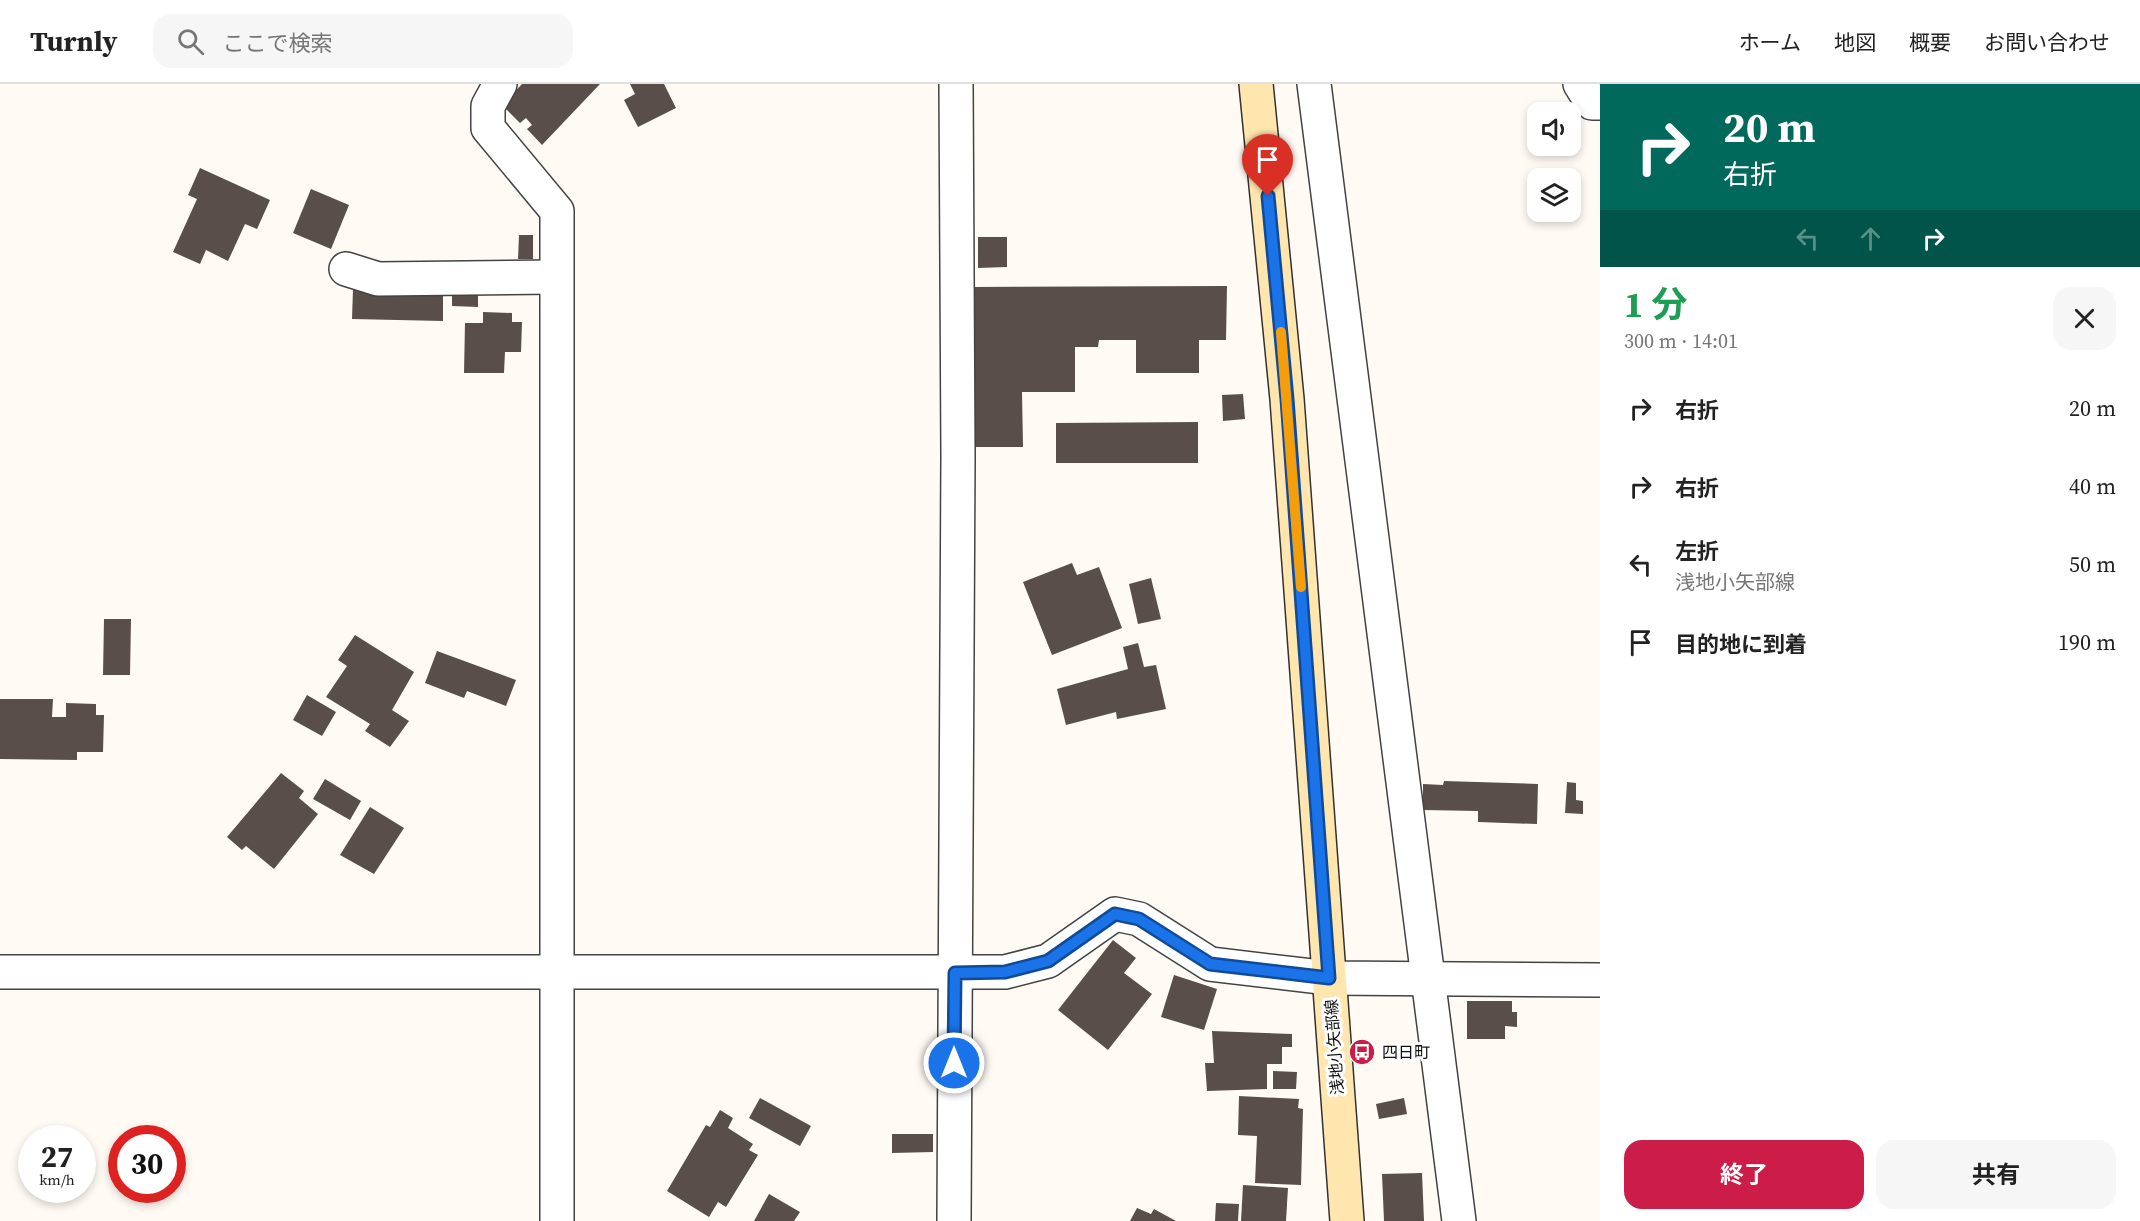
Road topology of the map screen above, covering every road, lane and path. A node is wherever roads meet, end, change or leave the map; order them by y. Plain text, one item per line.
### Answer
1 (500, 84) edge
2 (956, 84) edge
3 (1256, 84) edge
4 (1314, 84) edge
5 (1580, 84) edge
6 (1600, 103) edge
7 (346, 269) dead end
8 (556, 277) junction
9 (0, 972) edge
10 (558, 972) junction
11 (955, 973) junction
12 (1329, 978) junction
13 (1428, 979) junction
14 (1600, 980) edge
15 (557, 1221) edge
16 (954, 1221) edge
17 (1347, 1221) edge
18 (1459, 1221) edge

1 - 8 street
2 - 11 street
3 - 12 main road, 浅地小矢部線
4 - 13 street
5 - 6 street
7 - 8 street
8 - 10 street
9 - 10 street
10 - 11 street
10 - 15 street
11 - 12 street
11 - 16 street
12 - 13 street
12 - 17 main road, 浅地小矢部線
13 - 14 street
13 - 18 street

